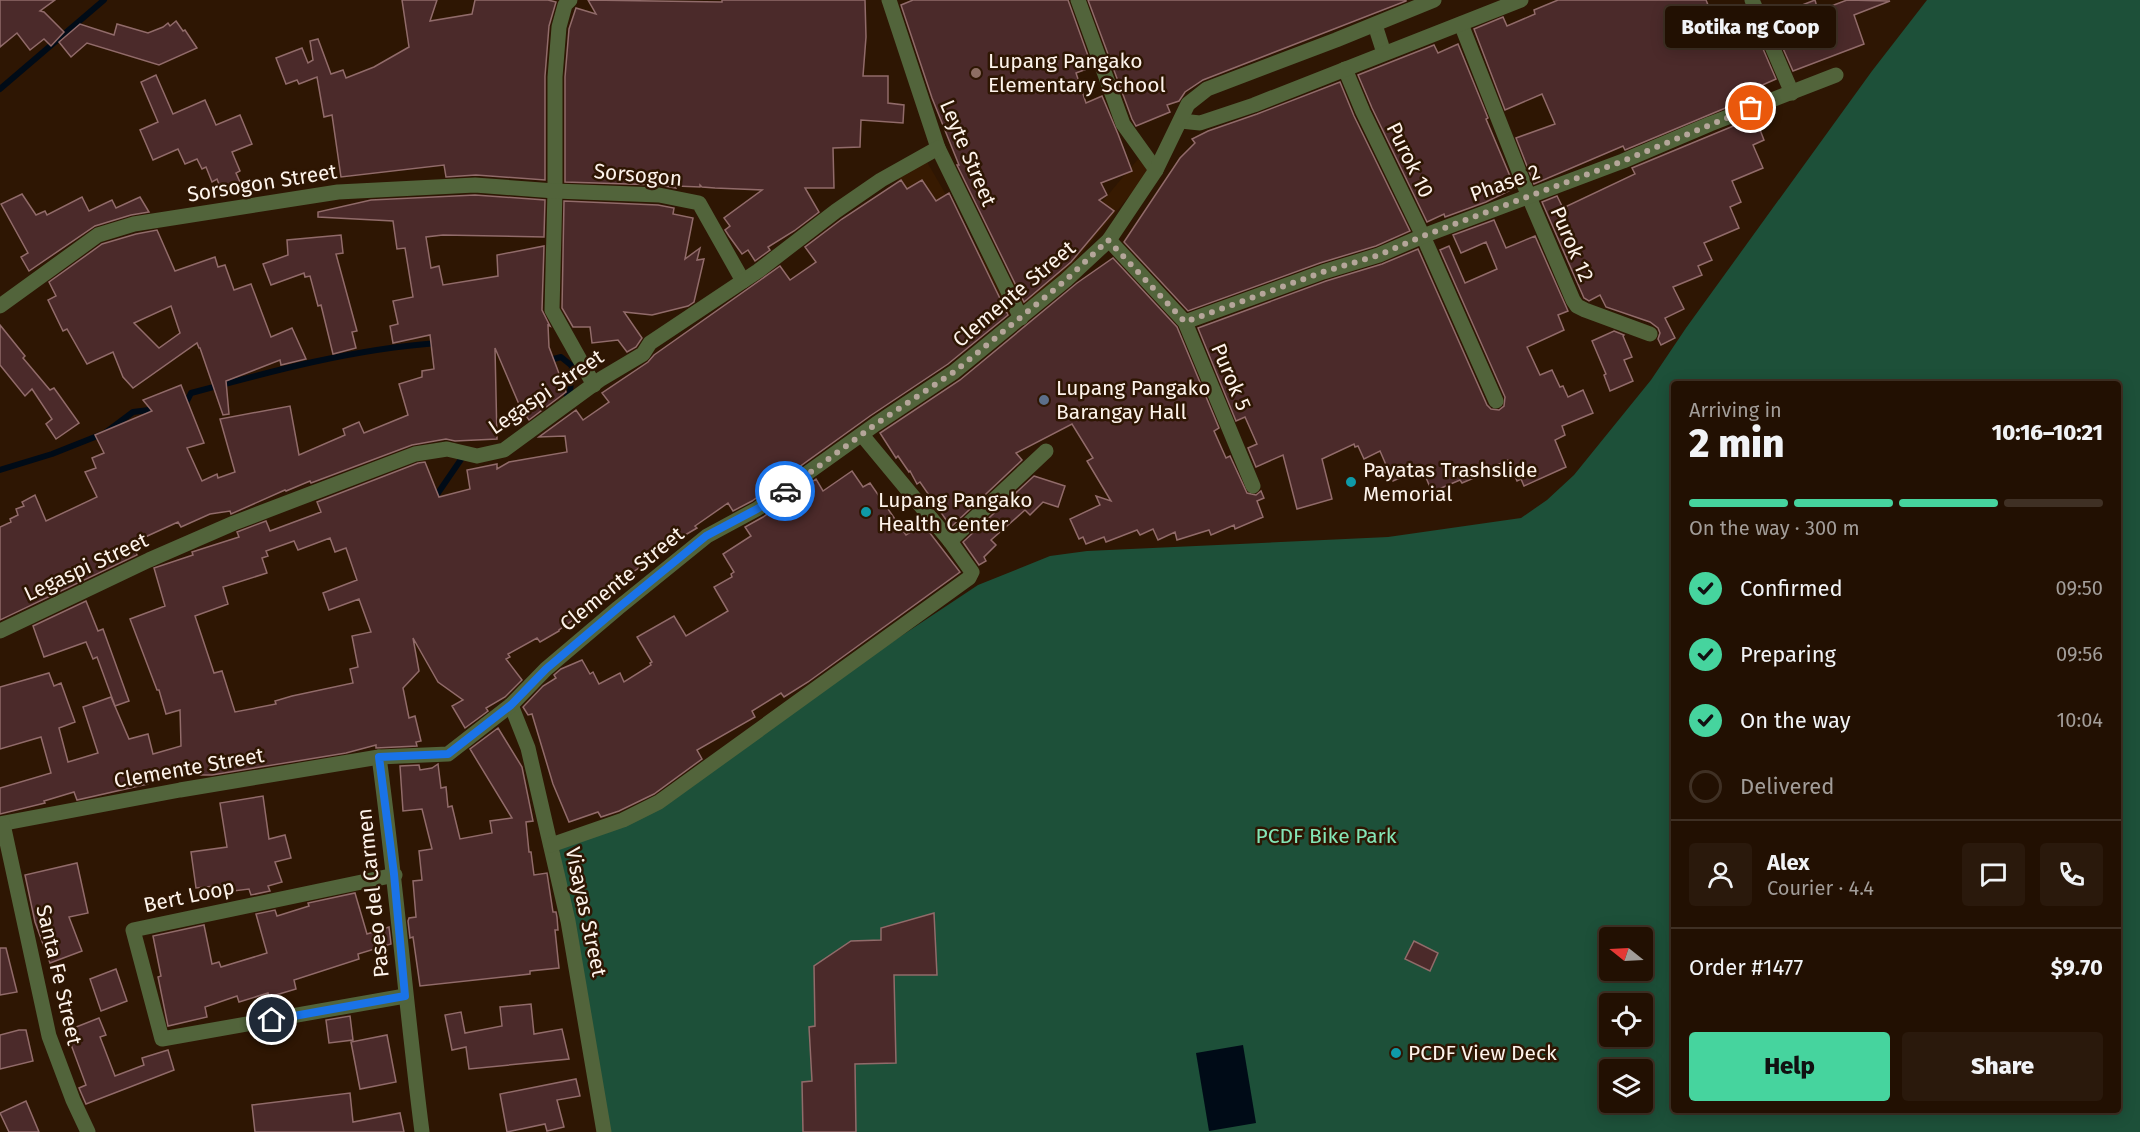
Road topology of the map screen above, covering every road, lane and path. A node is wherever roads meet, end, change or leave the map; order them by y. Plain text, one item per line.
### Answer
1 (570, 0) edge
2 (889, 0) edge
3 (1078, 0) edge
4 (1434, 0) edge
5 (1521, 0) edge
6 (1752, 0) edge
7 (1490, 6) edge
8 (1461, 24) junction
9 (1375, 25) junction
10 (1384, 54) junction
11 (1345, 69) junction
12 (1836, 75) dead end
13 (1792, 93) junction
14 (1181, 121) junction
15 (938, 148) junction
16 (1156, 170) junction
17 (555, 191) junction
18 (1529, 197) junction
19 (1423, 236) junction
20 (1108, 240) junction
21 (743, 281) junction
22 (0, 306) edge
23 (1021, 318) junction
24 (1185, 322) junction
25 (1650, 334) dead end
26 (594, 386) junction
27 (1496, 401) dead end
28 (862, 435) junction
29 (1046, 451) dead end
30 (1253, 486) dead end
31 (950, 542) junction
32 (0, 631) edge
33 (511, 705) junction
34 (379, 757) junction
35 (2, 824) edge
36 (551, 845) junction
37 (394, 874) junction
38 (405, 996) junction
39 (88, 1132) edge
40 (422, 1132) edge
41 (604, 1132) edge

1 - 17 street
2 - 15 street, Leyte Street
3 - 16 street
4 - 9 street, Clemente Street
5 - 7 street
6 - 13 street
7 - 8 street
8 - 10 street
8 - 18 street, Purok 12
9 - 10 street
9 - 14 street, Clemente Street
10 - 11 street
11 - 14 street
11 - 19 street, Purok 10
12 - 13 street, Phase 2
13 - 18 street, Phase 2
14 - 16 street, Clemente Street
15 - 21 street, Legaspi Street
15 - 23 street, Leyte Street
16 - 20 street, Clemente Street
17 - 21 street, Sorsogon
17 - 22 street, Sorsogon Street
17 - 26 street
18 - 19 street, Phase 2
18 - 25 street, Purok 12
19 - 24 street, Phase 2
19 - 27 street, Purok 10
20 - 23 street, Clemente Street
20 - 24 street, Purok 5
21 - 26 street, Legaspi Street
23 - 28 street, Clemente Street
24 - 30 street, Purok 5
26 - 32 street, Legaspi Street
28 - 31 street
28 - 33 street, Clemente Street
29 - 31 street
31 - 36 street
33 - 34 street, Clemente Street
33 - 36 street, Visayas Street
34 - 35 street, Clemente Street
34 - 37 street, Paseo del Carmen
35 - 39 street, Santa Fe Street
36 - 41 street, Visayas Street
37 - 38 street, Paseo del Carmen
37 - 38 street, Bert Loop
38 - 40 street, Paseo del Carmen

